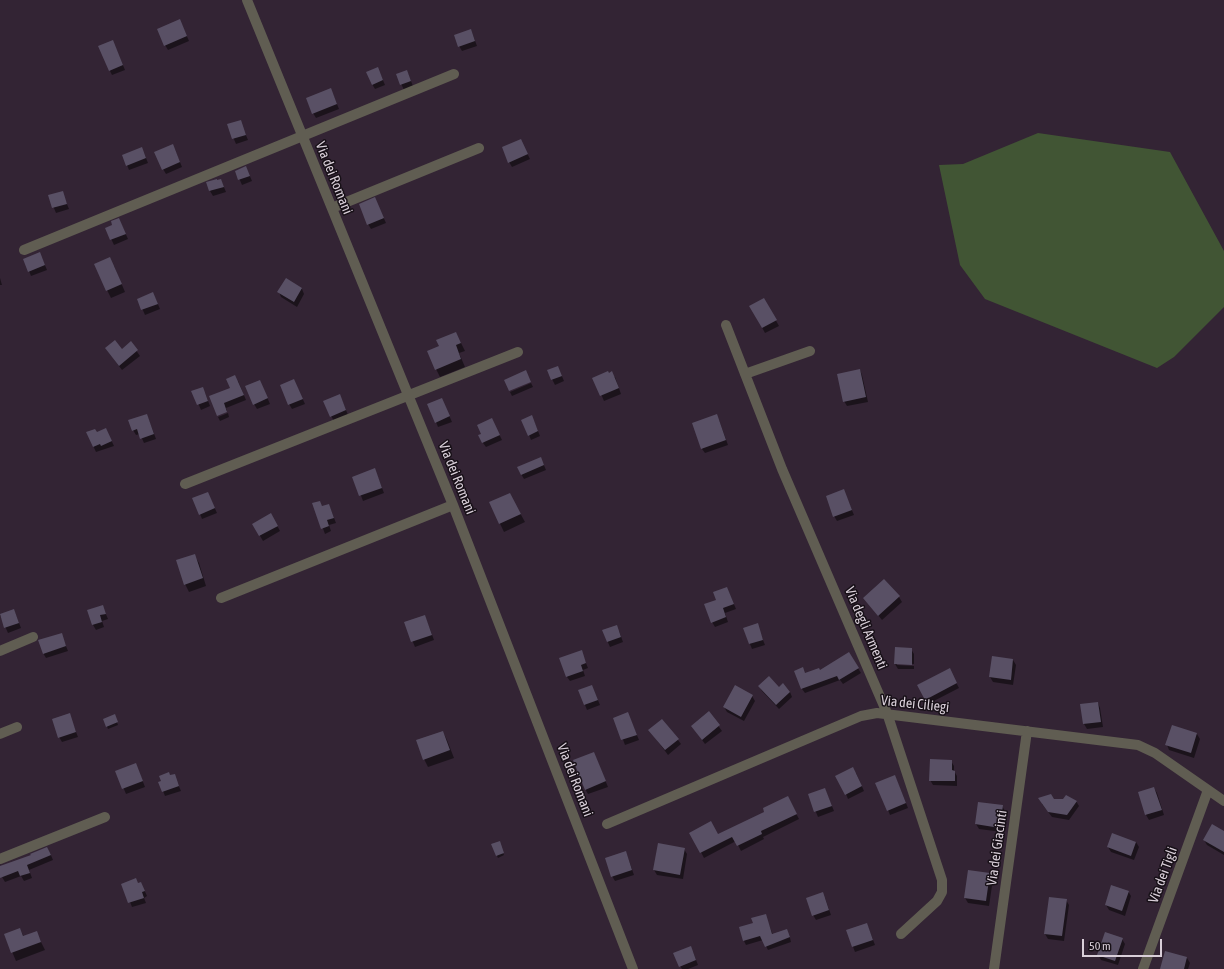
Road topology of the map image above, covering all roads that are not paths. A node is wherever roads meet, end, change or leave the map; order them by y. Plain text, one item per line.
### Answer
1 (247, 0) edge
2 (454, 74) dead end
3 (302, 135) junction
4 (480, 148) dead end
5 (332, 208) junction
6 (24, 250) dead end
7 (726, 325) dead end
8 (810, 350) dead end
9 (518, 352) dead end
10 (745, 374) junction
11 (409, 396) junction
12 (185, 484) dead end
13 (453, 505) junction
14 (222, 598) dead end
15 (33, 637) dead end
16 (0, 651) edge
17 (887, 714) junction
18 (17, 727) dead end
19 (1027, 731) junction
20 (0, 734) edge
21 (1208, 790) junction
22 (1224, 801) edge
23 (105, 817) dead end
24 (607, 824) dead end
25 (0, 859) edge
26 (901, 934) dead end
27 (633, 969) edge
28 (994, 969) edge
29 (1143, 969) edge

1 - 3 street, Via dei Romani
2 - 3 street
3 - 5 street, Via dei Romani
3 - 6 street
4 - 5 street
5 - 11 street, Via dei Romani
7 - 10 street, Via degli Armenti
8 - 10 street
9 - 11 street
10 - 17 street, Via degli Armenti
11 - 12 street
11 - 13 street, Via dei Romani
13 - 14 street
13 - 27 street, Via dei Romani
15 - 16 street
17 - 19 street, Via dei Ciliegi
17 - 24 street, Via dei Ciliegi
17 - 26 street, Via degli Armenti
18 - 20 street
19 - 21 street, Via dei Ciliegi
19 - 28 street, Via dei Giacinti
21 - 22 street, Via dei Ciliegi
21 - 29 street, Via dei Tigli
23 - 25 street

